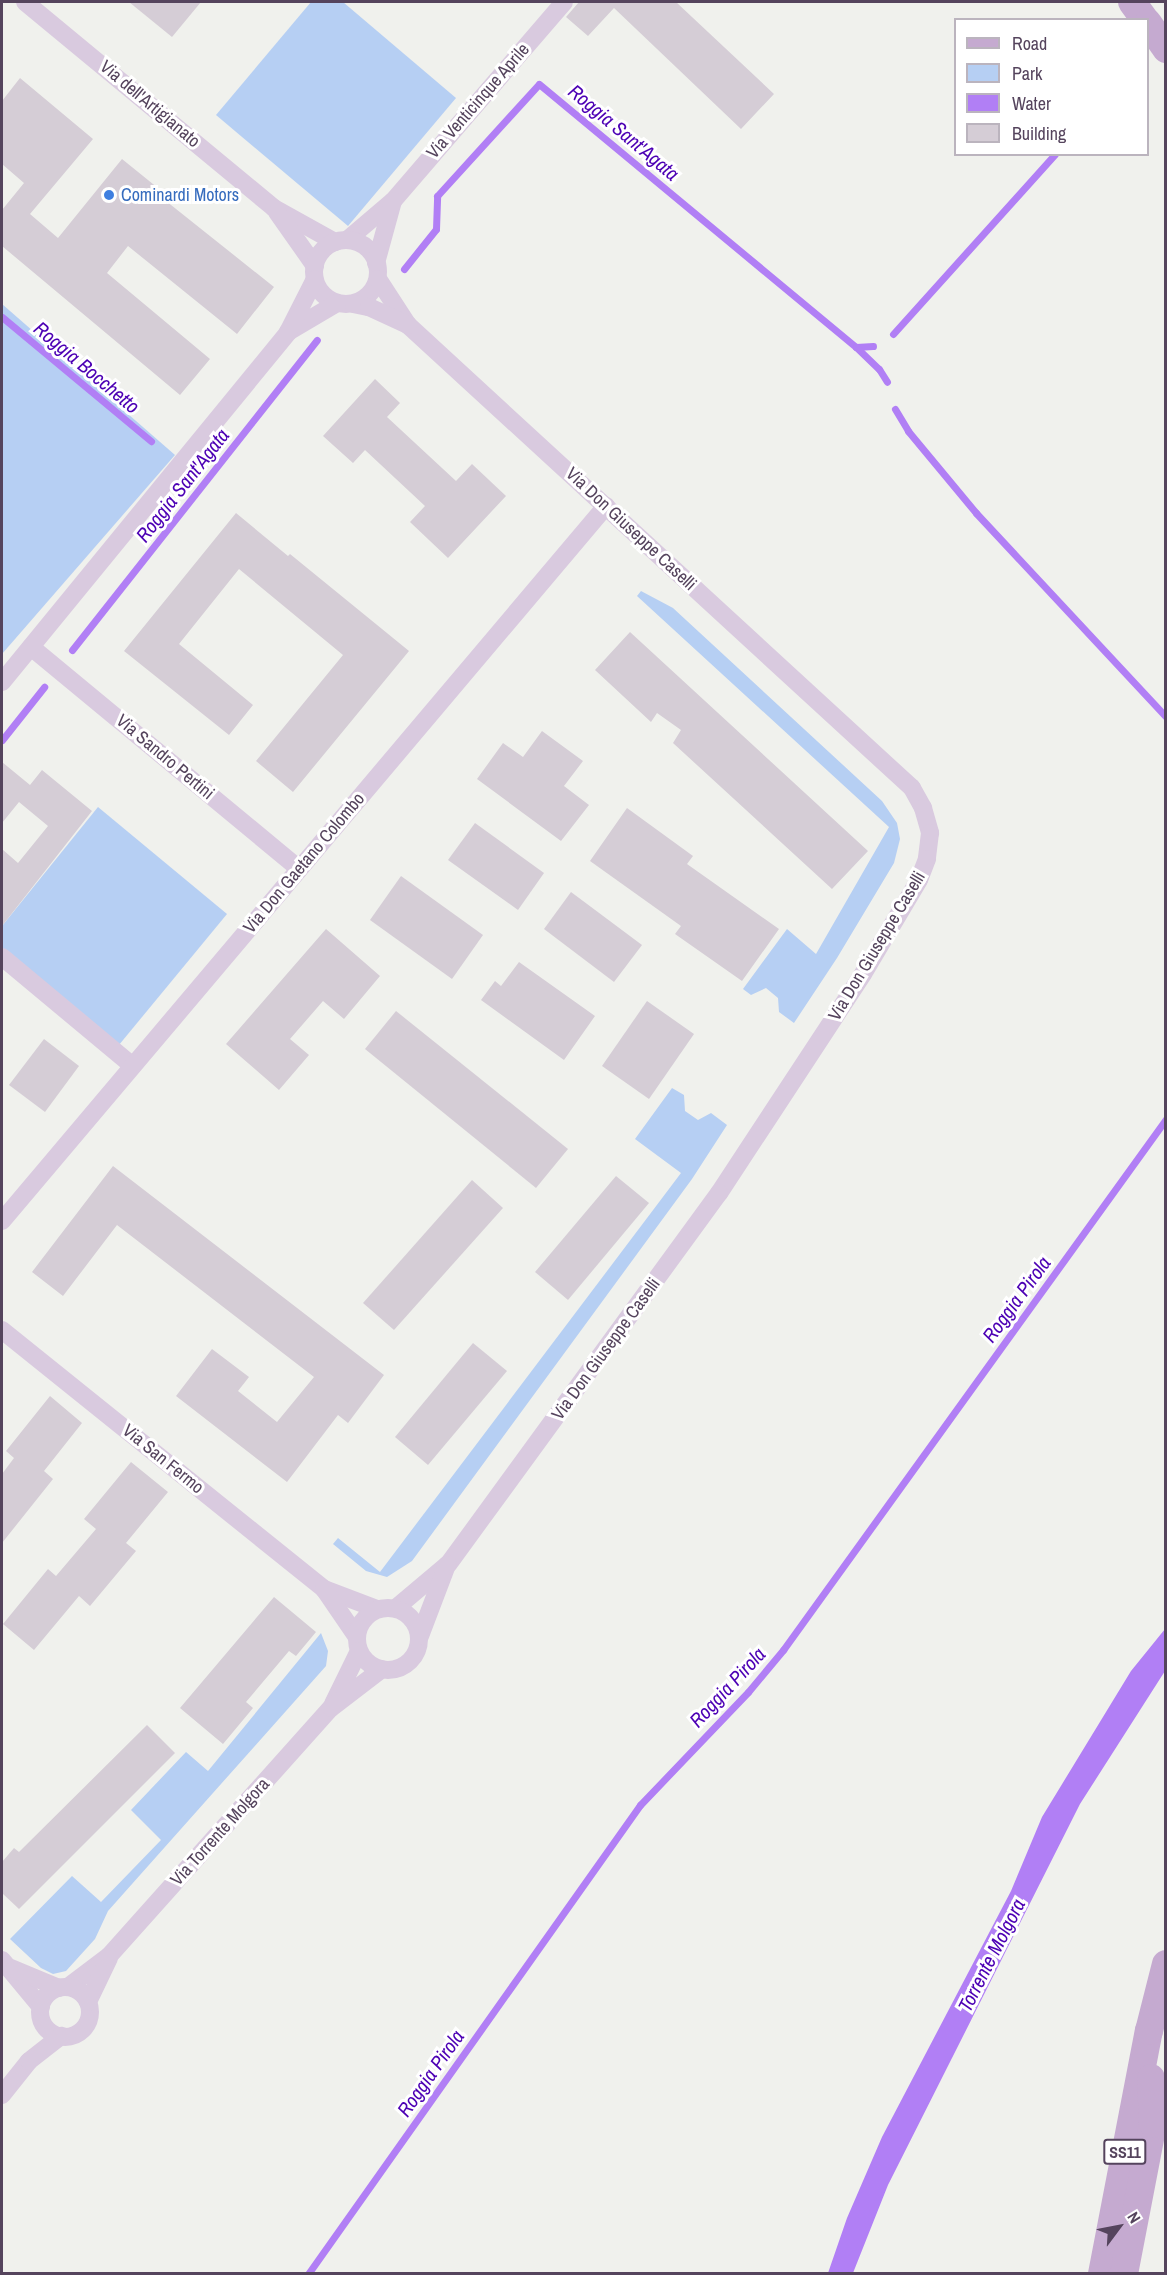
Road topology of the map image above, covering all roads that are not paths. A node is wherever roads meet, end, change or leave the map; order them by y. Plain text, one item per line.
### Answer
1 (25, 2) edge
2 (564, 2) edge
3 (1132, 2) edge
4 (1144, 18) edge
5 (1149, 24) edge
6 (1166, 49) edge
7 (393, 201) junction
8 (274, 208) junction
9 (341, 241) junction
10 (377, 271) junction
11 (315, 272) junction
12 (345, 303) junction
13 (408, 326) junction
14 (288, 332) junction
15 (606, 506) junction
16 (31, 646) junction
17 (2, 682) edge
18 (299, 869) junction
19 (2, 957) edge
20 (133, 1066) junction
21 (2, 1221) edge
22 (2, 1330) edge
23 (448, 1564) junction
24 (324, 1589) junction
25 (387, 1608) junction
26 (420, 1636) junction
27 (358, 1644) junction
28 (382, 1670) junction
29 (331, 1708) junction
30 (109, 1956) junction
31 (5, 1964) edge
32 (1166, 1964) edge
33 (63, 1987) junction
34 (88, 2002) junction
35 (40, 2007) junction
36 (44, 2026) junction
37 (1149, 2031) junction
38 (61, 2036) junction
39 (29, 2061) junction
40 (2, 2095) edge
41 (1102, 2274) edge
42 (1124, 2274) edge

1 - 8 street, Via dell'Artigianato
2 - 7 street, Via Venticinque Aprile
3 - 4 main road
5 - 6 main road
7 - 9 street, Via Venticinque Aprile
7 - 10 street, Via Venticinque Aprile
8 - 9 street, Via dell'Artigianato
8 - 11 street, Via dell'Artigianato
9 - 10 street
9 - 11 street
10 - 12 street
10 - 13 street, Via Don Giuseppe Caselli
11 - 12 street
11 - 14 street
12 - 13 street, Via Don Giuseppe Caselli
12 - 14 street
13 - 15 street, Via Don Giuseppe Caselli
14 - 16 street
15 - 18 street, Via Don Gaetano Colombo
15 - 23 street, Via Don Giuseppe Caselli
16 - 17 street
16 - 18 street, Via Sandro Pertini
18 - 20 street, Via Don Gaetano Colombo
19 - 20 street
20 - 21 street, Via Don Gaetano Colombo
22 - 24 street, Via San Fermo
23 - 25 street, Via Don Giuseppe Caselli
23 - 26 street, Via Don Giuseppe Caselli
24 - 25 street
24 - 27 street
25 - 26 street
25 - 27 street, Via Torrente Molgora
26 - 28 street, Via Torrente Molgora
27 - 28 street
27 - 29 street, Via Torrente Molgora
28 - 29 street, Via Torrente Molgora
29 - 30 street, Via Torrente Molgora
30 - 33 street, Via Torrente Molgora
30 - 34 street, Via Torrente Molgora
31 - 33 street
31 - 35 street
32 - 37 main road, SS11
33 - 34 street
33 - 35 street, Via Torrente Molgora
34 - 38 street, Via Torrente Molgora
35 - 36 street
36 - 38 street
36 - 39 street, Via Torrente Molgora
37 - 41 main road, SS11
37 - 42 main road
38 - 39 street, Via Torrente Molgora
39 - 40 street, Via Torrente Molgora

